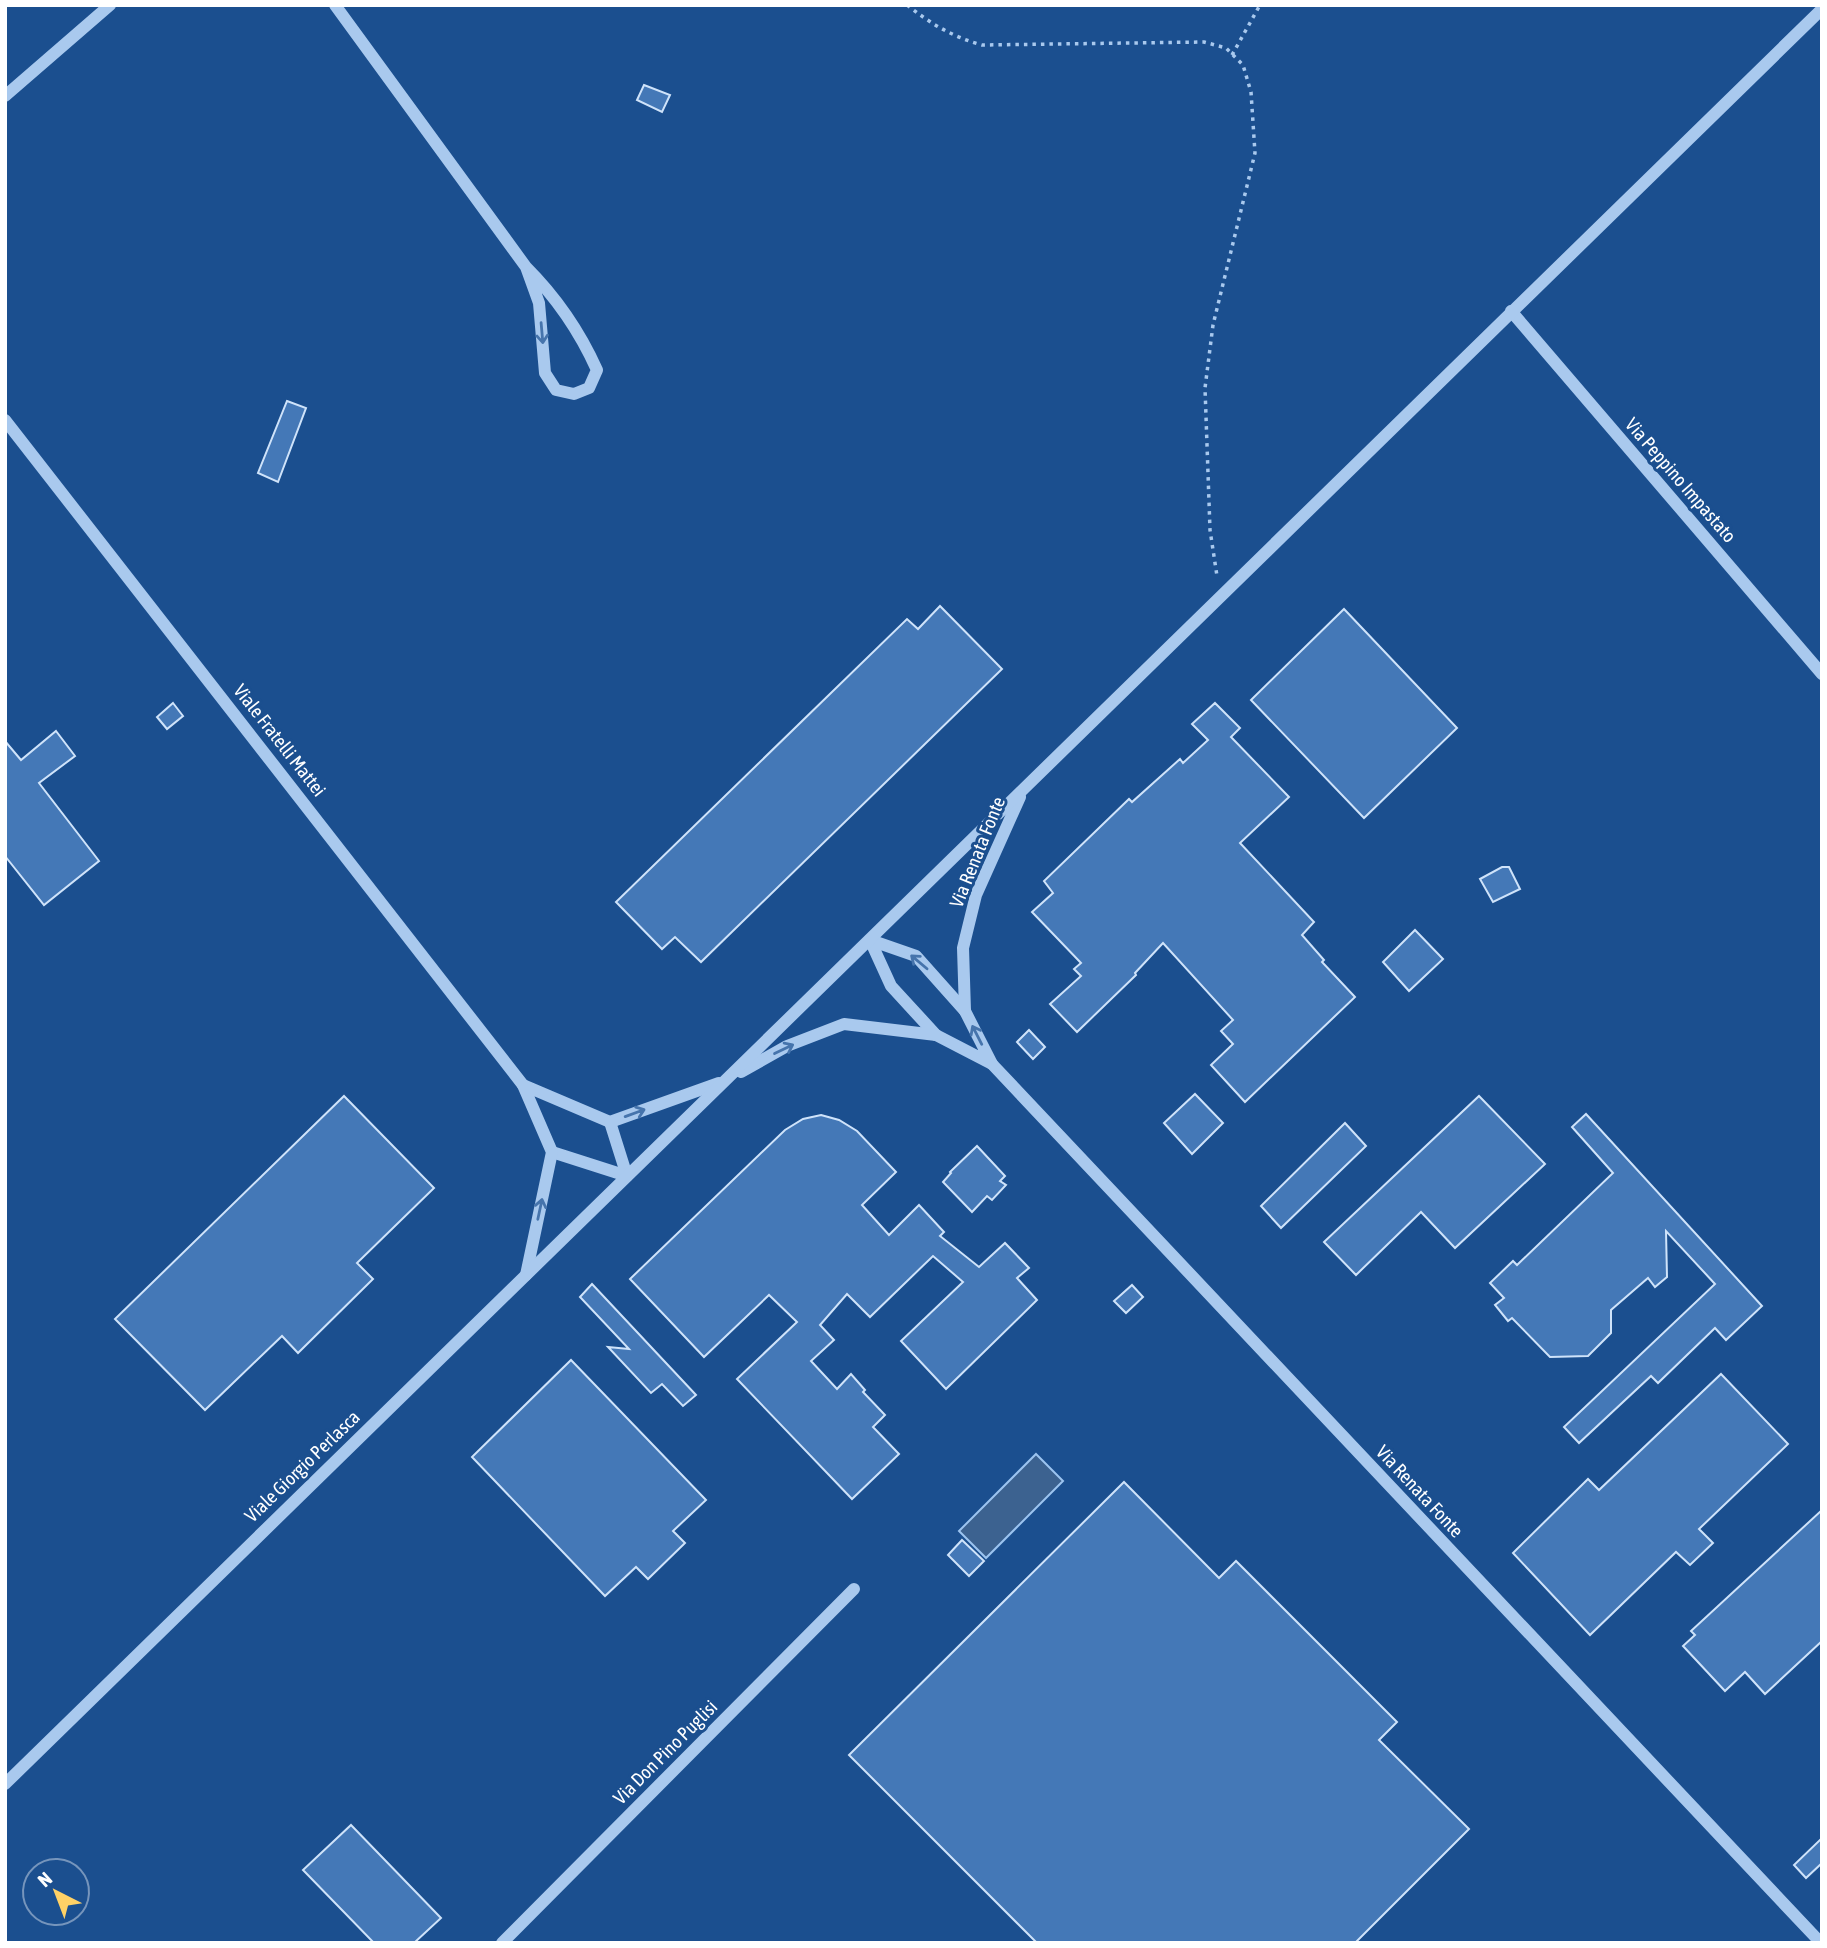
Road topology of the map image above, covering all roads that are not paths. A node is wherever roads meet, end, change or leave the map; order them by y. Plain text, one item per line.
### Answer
1 (110, 5) edge
2 (335, 5) edge
3 (1822, 9) edge
4 (5, 96) edge
5 (526, 267) junction
6 (1511, 311) junction
7 (5, 420) edge
8 (1822, 674) edge
9 (1022, 791) junction
10 (870, 940) junction
11 (965, 1011) junction
12 (936, 1035) junction
13 (992, 1064) junction
14 (724, 1081) junction
15 (523, 1085) junction
16 (610, 1122) junction
17 (552, 1152) junction
18 (627, 1176) junction
19 (526, 1275) junction
20 (854, 1589) dead end
21 (5, 1784) edge
22 (502, 1943) edge
23 (1821, 1943) edge

1 - 4 street
2 - 5 street
3 - 6 street
5 -> 5 street
6 - 8 street, Via Peppino Impastato
6 - 9 street
7 - 15 street, Viale Fratelli Mattei
9 - 10 street
9 - 11 street, Via Renata Fonte
11 -> 10 street, Via Renata Fonte
10 - 12 street, Via Renata Fonte
10 - 14 street
13 -> 11 street, Via Renata Fonte
12 - 13 street, Via Renata Fonte
14 -> 12 street, Via Renata Fonte
13 - 23 street, Via Renata Fonte
16 -> 14 street
14 - 18 street, Viale Giorgio Perlasca
15 - 16 street, Viale Fratelli Mattei
15 - 17 street, Viale Fratelli Mattei
16 - 18 street
17 - 18 street
19 -> 17 street
18 - 19 street, Viale Giorgio Perlasca
19 - 21 street, Viale Giorgio Perlasca
20 - 22 street, Via Don Pino Puglisi

